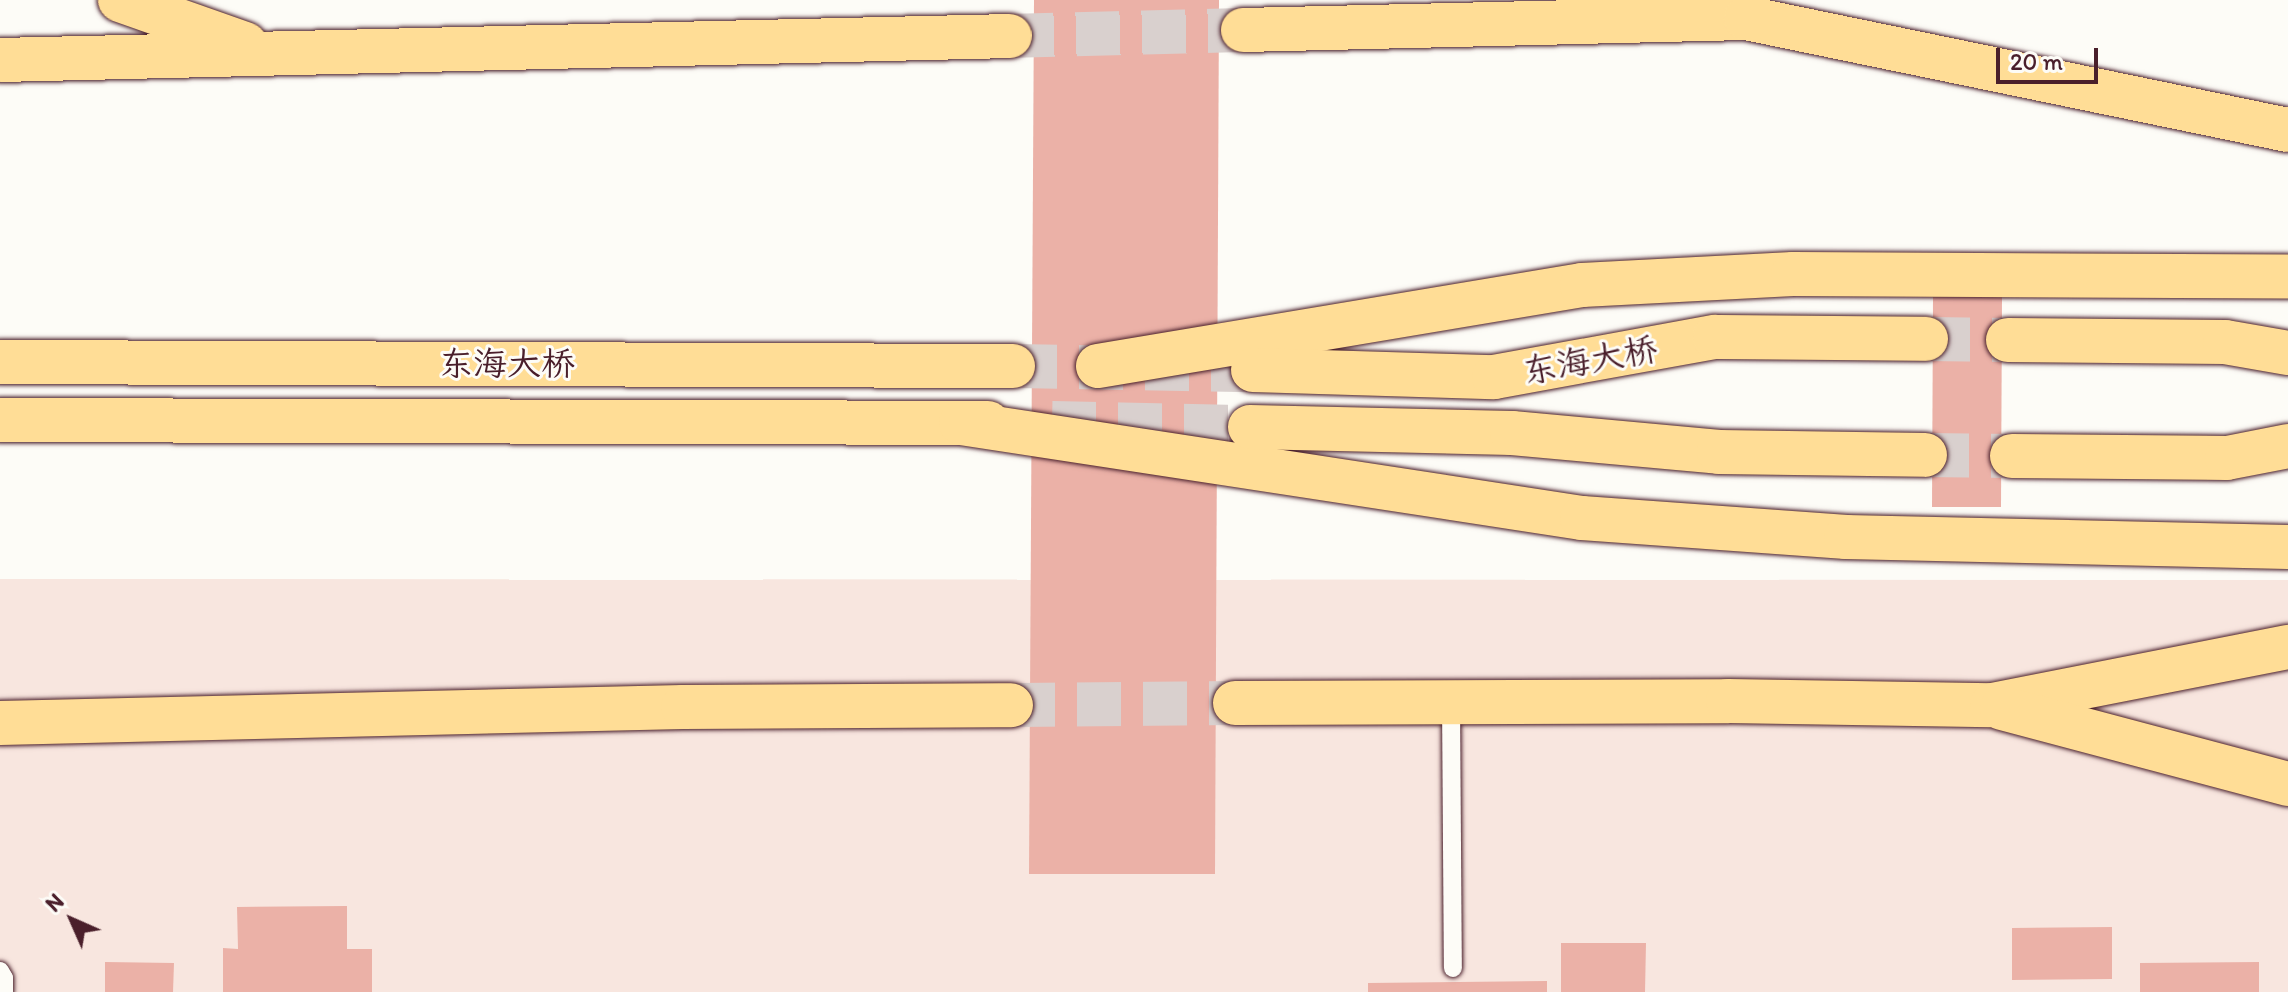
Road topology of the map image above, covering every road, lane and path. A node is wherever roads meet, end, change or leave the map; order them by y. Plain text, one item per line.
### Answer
1 (120, 0) edge
2 (1788, 0) edge
3 (1746, 18) junction
4 (1243, 30) tunnel mouth
5 (1010, 36) tunnel mouth
6 (270, 53) junction
7 (0, 60) edge
8 (2288, 130) edge
9 (2288, 277) edge
10 (1926, 339) tunnel mouth
11 (2008, 340) tunnel mouth
12 (2288, 353) edge
13 (0, 362) edge
14 (1013, 366) tunnel mouth
15 (1098, 366) dead end
16 (1253, 370) tunnel mouth
17 (0, 420) edge
18 (961, 423) junction
19 (1010, 423) tunnel mouth
20 (1250, 427) tunnel mouth
21 (2288, 446) edge
22 (1925, 455) tunnel mouth
23 (2012, 456) tunnel mouth
24 (2288, 547) edge
25 (2288, 647) edge
26 (1451, 702) junction
27 (1235, 703) tunnel mouth
28 (1011, 705) tunnel mouth
29 (1992, 705) junction
30 (0, 723) edge
31 (2288, 784) edge
32 (1453, 968) dead end

1 - 6 highway
2 - 3 highway
3 - 4 highway
3 - 8 highway
5 - 6 highway
6 - 7 highway
9 - 15 highway
10 - 16 highway, 东海大桥
11 - 12 highway
13 - 14 highway, 东海大桥
17 - 18 highway, 东海大桥
18 - 19 highway, 东海大桥
18 - 24 highway
20 - 22 highway, 东海大桥
21 - 23 highway
25 - 29 highway
26 - 27 highway
26 - 29 highway
26 - 32 lane
28 - 30 highway
29 - 31 highway

